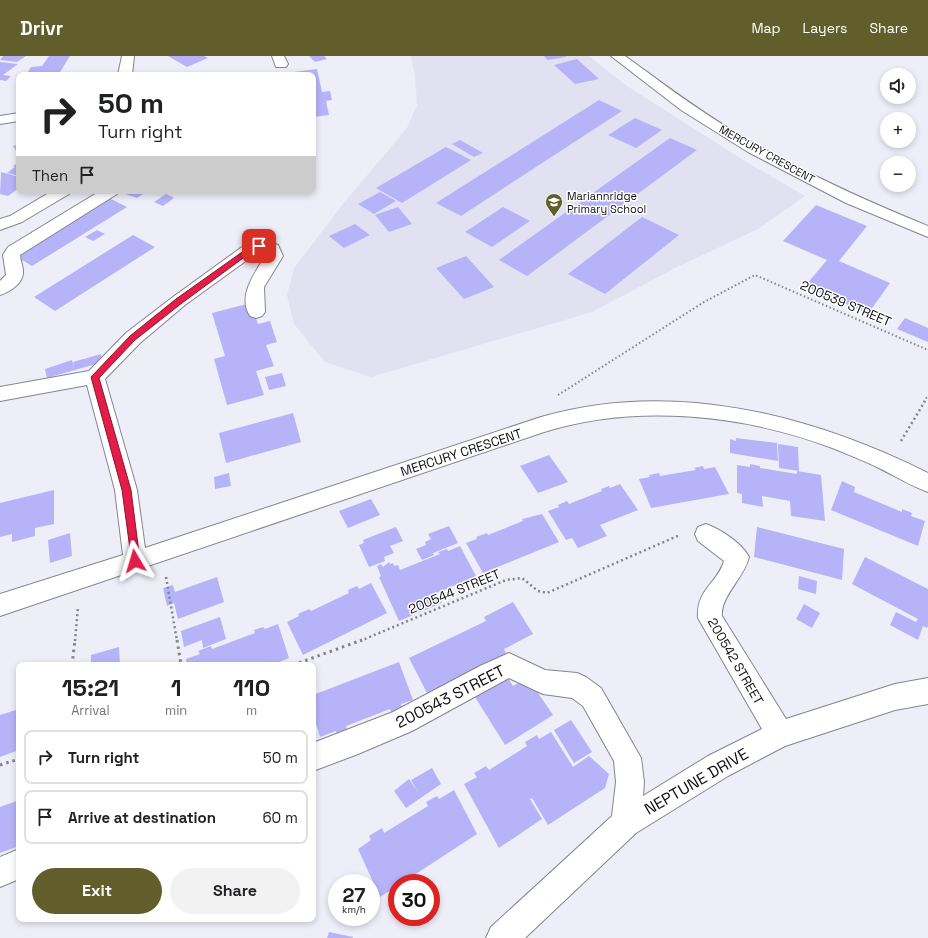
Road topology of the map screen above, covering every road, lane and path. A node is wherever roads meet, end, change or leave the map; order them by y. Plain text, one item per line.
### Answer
1 (128, 56) edge
2 (617, 56) edge
3 (125, 72) edge
4 (16, 117) edge
5 (0, 120) edge
6 (58, 194) edge
7 (106, 194) edge
8 (0, 226) edge
9 (928, 232) edge
10 (0, 289) edge
11 (256, 312) dead end
12 (928, 350) edge
13 (95, 377) junction
14 (0, 394) edge
15 (928, 395) edge
16 (555, 396) dead end
17 (888, 462) junction
18 (928, 483) edge
19 (706, 534) joint
20 (162, 552) junction
21 (135, 561) junction
22 (82, 577) junction
23 (0, 605) edge
24 (72, 662) edge
25 (180, 662) edge
26 (301, 662) edge
27 (928, 691) edge
28 (780, 734) junction
29 (316, 756) edge
30 (16, 760) edge
31 (0, 765) edge
32 (626, 823) junction
33 (16, 865) edge
34 (0, 872) edge
35 (502, 938) edge

1 - 3 street
2 - 9 street, MERCURY CRESCENT
4 - 5 street
6 - 8 street
7 - 10 street
11 - 13 street
12 - 16 path, 200539 STREET
13 - 14 street
13 - 21 street
15 - 17 path
17 - 18 street, MERCURY CRESCENT
17 - 20 street, MERCURY CRESCENT
19 - 26 path, 200544 STREET
19 - 28 street, 200542 STREET
20 - 21 street, MERCURY CRESCENT
20 - 25 path
21 - 22 street, MERCURY CRESCENT
22 - 23 street, MERCURY CRESCENT
22 - 24 path
27 - 28 street, NEPTUNE DRIVE
28 - 32 street, NEPTUNE DRIVE
29 - 32 street, 200543 STREET
30 - 31 path
32 - 35 street, NEPTUNE DRIVE
33 - 34 street

